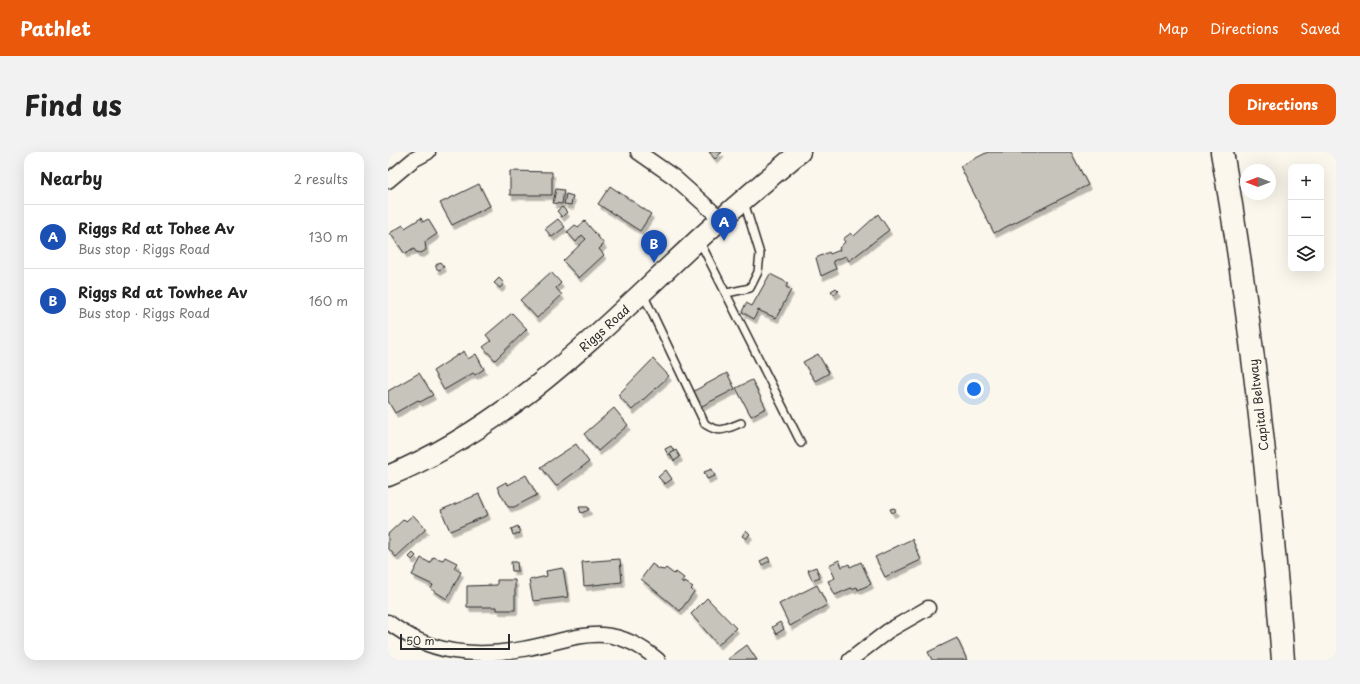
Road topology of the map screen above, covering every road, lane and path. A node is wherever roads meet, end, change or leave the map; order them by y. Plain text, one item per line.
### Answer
1 (428, 152) edge
2 (638, 152) edge
3 (800, 152) edge
4 (1222, 152) edge
5 (388, 181) edge
6 (744, 200) junction
7 (722, 220) junction
8 (699, 239) junction
9 (727, 293) junction
10 (643, 294) junction
11 (741, 423) dead end
12 (802, 443) dead end
13 (388, 476) edge
14 (928, 608) dead end
15 (388, 622) edge
16 (658, 660) edge
17 (850, 660) edge
18 (1283, 660) edge

1 - 5 street
2 - 7 street
3 - 6 main road, Riggs Road
4 - 18 highway, Capital Beltway
6 - 7 main road, Riggs Road
6 - 9 lane
7 - 8 main road, Riggs Road
8 - 9 lane
8 - 10 main road, Riggs Road
9 - 12 lane
10 - 11 lane
10 - 13 main road, Riggs Road
14 - 17 street
15 - 16 street

